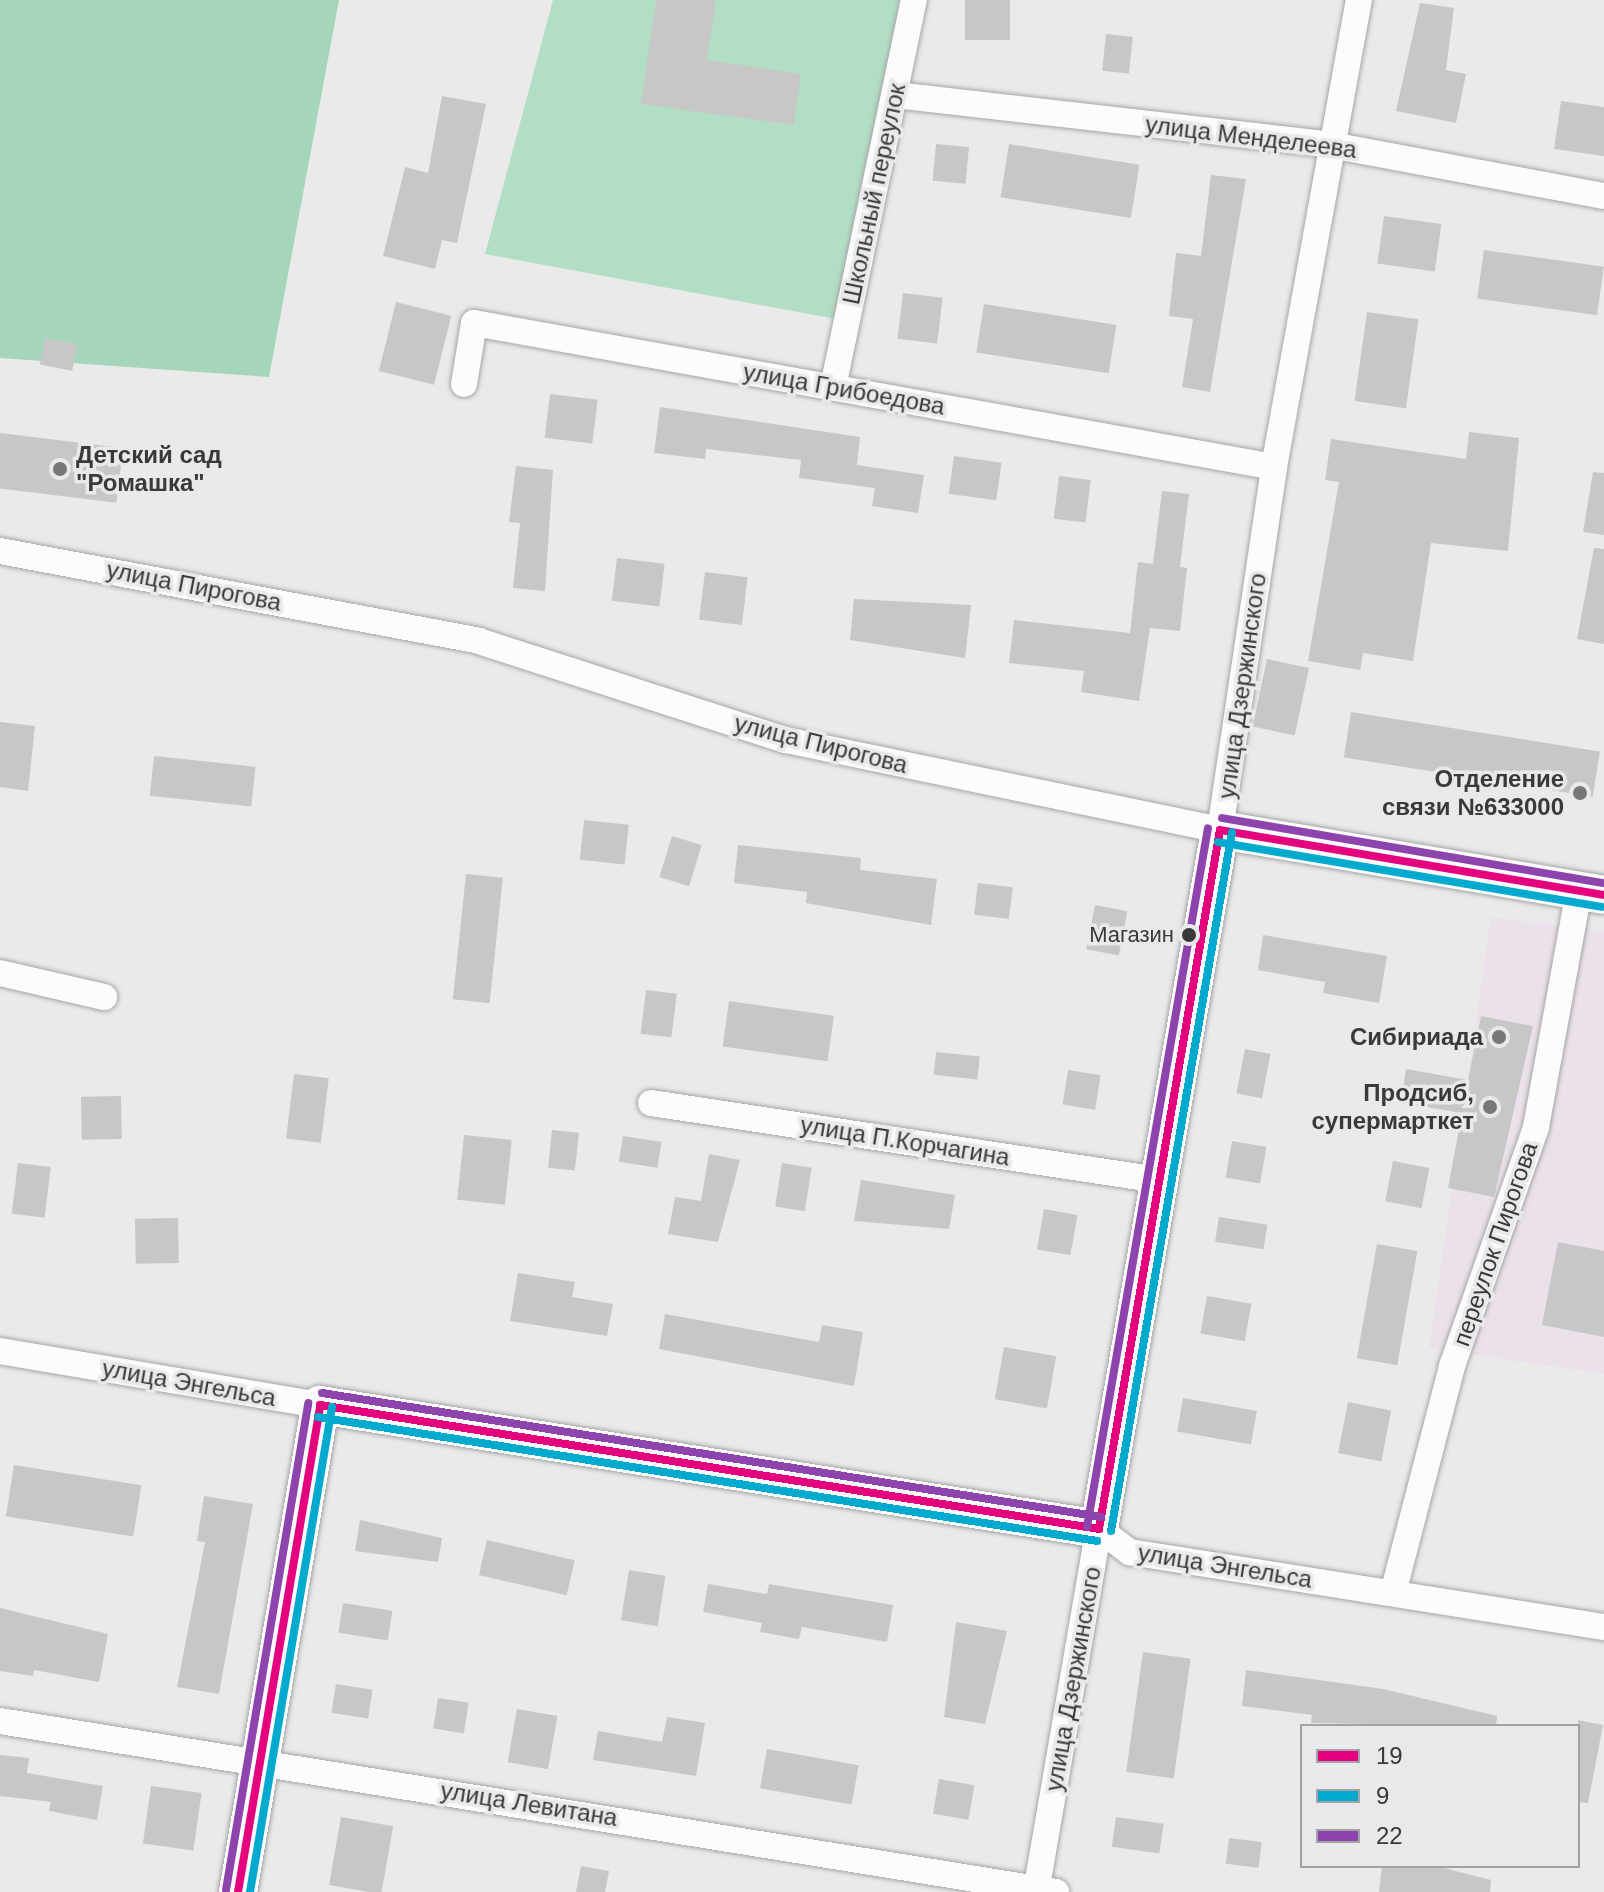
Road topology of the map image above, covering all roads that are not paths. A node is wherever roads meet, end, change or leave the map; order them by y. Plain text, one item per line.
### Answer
1 (914, 0) edge
2 (1359, 0) edge
3 (895, 95) junction
4 (1331, 145) junction
5 (1604, 196) edge
6 (464, 384) dead end
7 (833, 387) junction
8 (1274, 467) junction
9 (0, 551) edge
10 (1220, 830) junction
11 (1591, 892) edge
12 (0, 973) edge
13 (104, 997) dead end
14 (651, 1103) dead end
15 (1159, 1180) junction
16 (0, 1351) edge
17 (320, 1405) junction
18 (1099, 1529) junction
19 (1393, 1593) junction
20 (1604, 1627) edge
21 (0, 1721) edge
22 (260, 1759) junction
23 (1043, 1891) edge
24 (238, 1892) edge

1 - 3 street, Школьный переулок
2 - 4 street, улица Дзержинского
3 - 4 street, улица Менделеева
3 - 7 street, Школьный переулок
4 - 5 street, улица Менделеева
4 - 8 street, улица Дзержинского
6 - 7 street, улица Грибоедова
7 - 8 street, улица Грибоедова
8 - 10 street, улица Дзержинского
9 - 10 street, улица Пирогова
10 - 11 street, улица Пирогова
10 - 15 street, улица Дзержинского
11 - 19 street, переулок Пирогова
12 - 13 street
14 - 15 street, улица П.Корчагина
15 - 18 street, улица Дзержинского
16 - 17 street, улица Энгельса
17 - 18 street, улица Энгельса
17 - 22 street
18 - 19 street, улица Энгельса
18 - 23 street, улица Дзержинского
19 - 20 street, улица Энгельса
21 - 22 street, улица Левитана
22 - 23 street, улица Левитана
22 - 24 street

